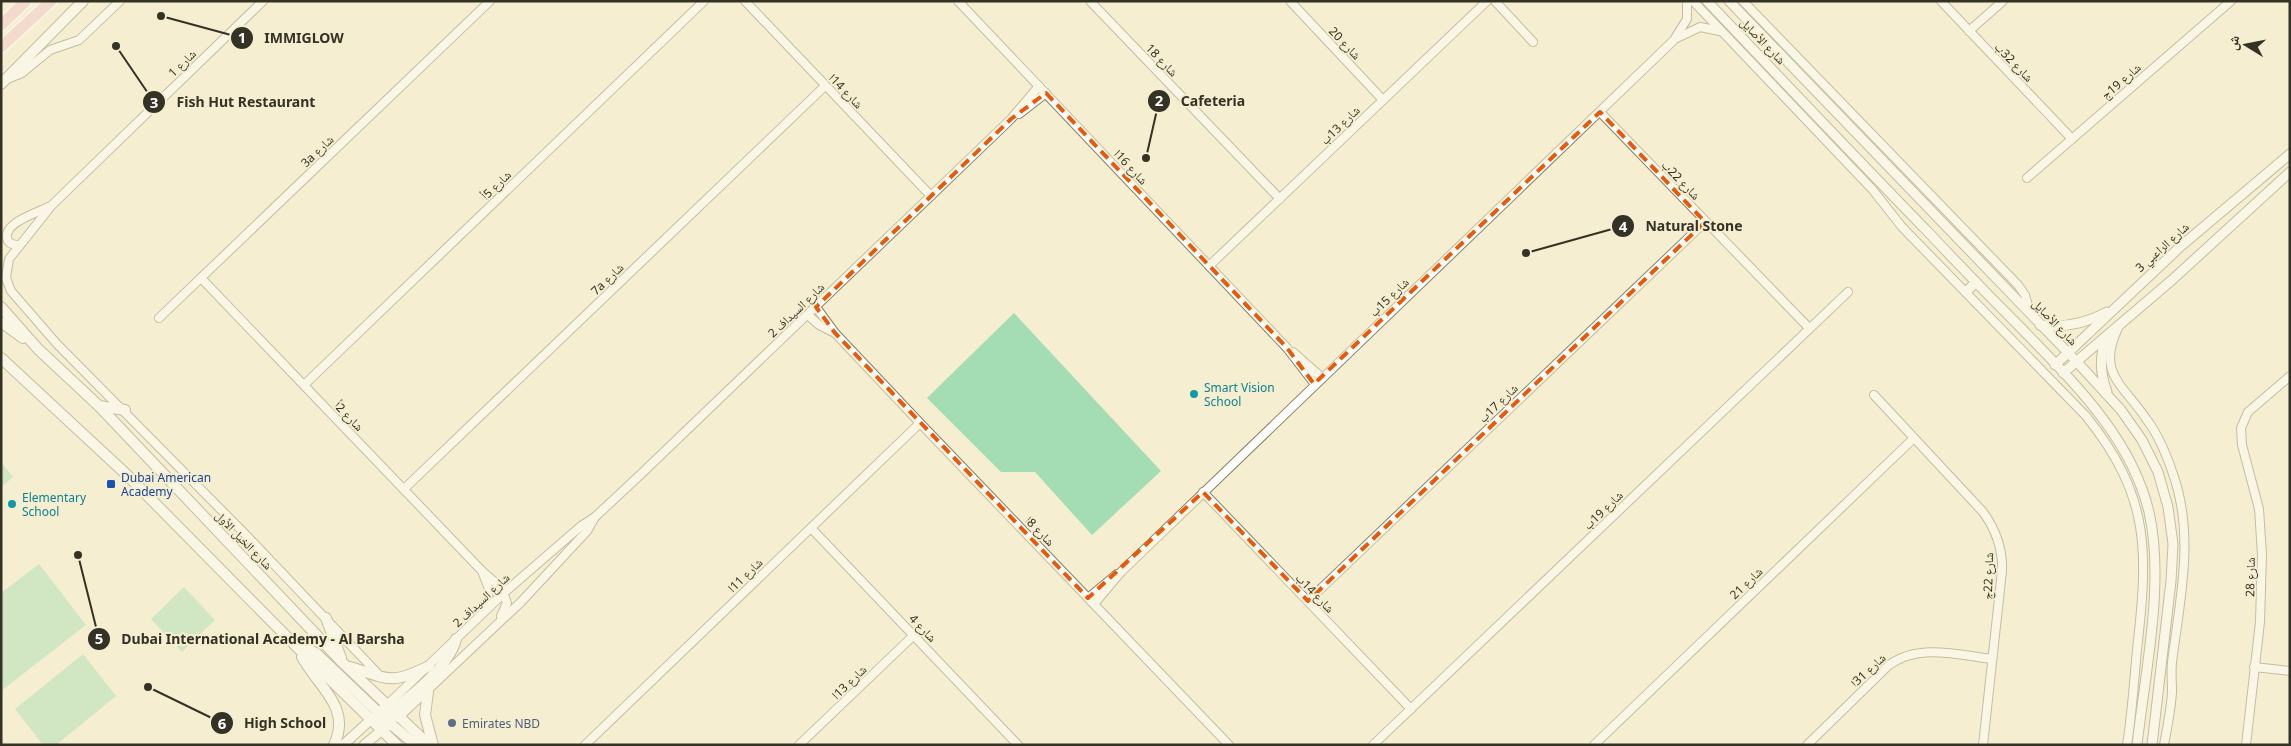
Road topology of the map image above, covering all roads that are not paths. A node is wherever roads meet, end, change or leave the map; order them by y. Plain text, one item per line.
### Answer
1 (26, 1) edge
2 (51, 1) edge
3 (83, 1) edge
4 (120, 1) edge
5 (263, 1) edge
6 (490, 1) edge
7 (704, 1) edge
8 (745, 1) edge
9 (958, 1) edge
10 (1090, 1) edge
11 (1290, 1) edge
12 (1487, 1) edge
13 (1495, 1) edge
14 (1687, 1) edge
15 (1693, 1) edge
16 (1707, 1) edge
17 (1729, 1) edge
18 (1743, 1) edge
19 (1941, 1) edge
20 (2003, 1) edge
21 (2231, 1) edge
22 (1, 25) edge
23 (1968, 31) junction
24 (1724, 34) junction
25 (1674, 40) junction
26 (1533, 42) dead end
27 (1, 47) edge
28 (3, 82) edge
29 (825, 86) junction
30 (1039, 86) junction
31 (1817, 87) junction
32 (1046, 93) junction
33 (1384, 100) junction
34 (1600, 112) junction
35 (1011, 119) junction
36 (1830, 130) junction
37 (1822, 136) junction
38 (2072, 139) junction
39 (2290, 154) edge
40 (2290, 172) edge
41 (2027, 178) dead end
42 (931, 196) junction
43 (1280, 199) junction
44 (52, 205) junction
45 (1704, 222) junction
46 (19, 245) junction
47 (1209, 266) junction
48 (201, 278) junction
49 (1976, 282) junction
50 (1848, 292) dead end
51 (1966, 292) junction
52 (2117, 306) junction
53 (1, 307) edge
54 (816, 307) junction
55 (808, 315) junction
56 (159, 318) dead end
57 (1, 322) edge
58 (2040, 325) junction
59 (1809, 328) junction
60 (2118, 328) junction
61 (835, 333) junction
62 (2107, 336) junction
63 (1287, 348) junction
64 (38, 349) junction
65 (2068, 353) junction
66 (1, 358) edge
67 (2076, 361) junction
68 (2055, 365) junction
69 (2063, 373) junction
70 (1322, 377) junction
71 (2288, 380) edge
72 (1314, 383) junction
73 (304, 385) junction
74 (1874, 395) dead end
75 (2109, 396) junction
76 (99, 406) junction
77 (125, 410) junction
78 (920, 423) junction
79 (1914, 438) junction
80 (404, 489) junction
81 (1204, 492) junction
82 (2148, 510) junction
83 (2139, 515) junction
84 (595, 517) junction
85 (811, 528) junction
86 (482, 570) junction
87 (505, 592) junction
88 (1091, 601) junction
89 (1308, 601) junction
90 (487, 609) junction
91 (326, 618) junction
92 (493, 628) junction
93 (914, 635) junction
94 (456, 639) junction
95 (297, 647) junction
96 (1992, 659) junction
97 (344, 664) junction
98 (429, 666) junction
99 (2254, 667) junction
100 (2290, 671) edge
101 (381, 677) junction
102 (428, 692) junction
103 (1411, 709) junction
104 (385, 718) junction
105 (1012, 743) edge
106 (1226, 744) edge
107 (334, 745) edge
108 (343, 745) edge
109 (364, 745) edge
110 (397, 745) edge
111 (416, 745) edge
112 (431, 745) edge
113 (585, 745) edge
114 (799, 745) edge
115 (1373, 745) edge
116 (1594, 745) edge
117 (1807, 745) edge
118 (1983, 745) edge
119 (2127, 745) edge
120 (2137, 745) edge
121 (2152, 745) edge
122 (2164, 745) edge
123 (2246, 745) edge

1 - 22 main road
2 - 27 main road
3 - 28 main road
4 - 28 street
5 - 44 street, شارع 1
6 - 48 street, 3a شارع
7 - 73 street, شارع 5أ
8 - 29 street, شارع 14ا
9 - 30 street, شارع 16ا
10 - 43 street, شارع 18
11 - 33 street, شارع 20
12 - 33 street, شارع 13ب
13 - 26 street
14 - 25 street, شارع 15ب
15 - 24 street
16 - 36 street, شارع الأصايل
17 - 31 street, شارع الأصايل
18 - 31 street
19 - 23 street, شارع 32ب
20 - 23 street
21 - 38 street, شارع 19ج
23 - 38 street, شارع 32ب
24 - 25 street, شارع 15ب
24 - 37 street
25 - 34 street, شارع 15ب
29 - 42 street, شارع 14ا
29 - 80 street, 7a شارع
30 - 32 street, شارع 16ا
30 - 35 street, شارع السيداف 2
31 - 58 street, شارع الأصايل
32 - 35 street, شارع السيداف 2
32 - 47 street, شارع 16ا
33 - 43 street, شارع 13ب
34 - 45 street, شارع 22ب
34 - 70 street, شارع 15ب
35 - 42 street, شارع السيداف 2
36 - 37 street
36 - 49 street, شارع الأصايل
37 - 51 street
38 - 41 street, شارع 19ج
39 - 52 street, شارع الراعبي 3
40 - 60 street
42 - 54 street, شارع السيداف 2
43 - 47 street, شارع 13ب
44 - 46 street, شارع 1
44 - 46 street, شارع 1
45 - 59 street, شارع 22ب
45 - 89 street, شارع 17ب
46 - 77 street
47 - 63 street, شارع 16ا
48 - 56 street, 3a شارع
48 - 73 street, شارع 2أ
49 - 51 street
49 - 68 street, شارع الأصايل
50 - 59 street, شارع 19ب
51 - 83 street
52 - 58 street
52 - 65 street, شارع الراعبي 3
53 - 64 main road, شارع الخيل الأول
54 - 55 street, شارع السيداف 2
54 - 61 street, شارع 8ا
55 - 61 street, شارع 8ا
55 - 84 street, شارع السيداف 2
57 - 64 main road
58 - 65 street, شارع الأصايل
59 - 103 street, شارع 19ب
60 - 62 street
60 - 122 street
61 - 78 street, شارع 8ا
62 - 67 street
62 - 75 street
63 - 70 street, شارع 16ا
63 - 72 street, شارع 16ا
64 - 76 main road, شارع الخيل الأول
65 - 67 street, شارع الأصايل
65 - 68 street, شارع الراعبي 3
66 - 95 main road, شارع الخيل الأول
67 - 69 street
67 - 75 street, شارع الأصايل
68 - 69 street, شارع الأصايل
69 - 82 street, شارع الأصايل
70 - 72 street, شارع 15ب
71 - 99 street, شارع 28
72 - 81 street, شارع 15ب
73 - 80 street, شارع 2أ
74 - 79 street, شارع 22ج
75 - 121 street, شارع الأصايل
76 - 77 main road
76 - 97 main road, شارع الخيل الأول
77 - 91 street
78 - 85 street, شارع 11ا
78 - 88 street, شارع 8ا
79 - 96 street, شارع 22ج
79 - 116 street, شارع 21
80 - 86 street, شارع 2أ
81 - 88 street, شارع 15ب
81 - 89 street, شارع 14ب
82 - 83 street
82 - 120 street, شارع الأصايل
83 - 119 street
84 - 87 street, شارع السيداف 2
84 - 92 street, شارع السيداف 2
85 - 93 street, شارع 4
85 - 113 street, شارع 11ا
86 - 87 street, شارع 2أ
86 - 90 street, شارع 2أ
87 - 90 street, شارع السيداف 2
87 - 92 street
88 - 106 street, شارع 8ا
89 - 103 street, شارع 14ب
90 - 94 street, شارع السيداف 2
91 - 97 main road
91 - 101 street
92 - 102 street, شارع السيداف 2
93 - 105 street, شارع 4
93 - 114 street, شارع 13ا
94 - 98 street, شارع السيداف 2
94 - 104 main road
95 - 104 main road, شارع الخيل الأول
95 - 107 main road
96 - 117 street, شارع 31ا
96 - 118 street, شارع 22ج
97 - 101 main road
97 - 104 main road, شارع الخيل الأول
98 - 101 main road
98 - 104 street, شارع السيداف 2
99 - 100 street
99 - 123 street, شارع 28
102 - 104 street, شارع السيداف 2
102 - 112 main road
103 - 115 street, شارع 19ب
104 - 108 street
104 - 109 street
104 - 110 main road, شارع الخيل الأول
104 - 111 main road
104 - 112 main road, شارع الخيل الأول

